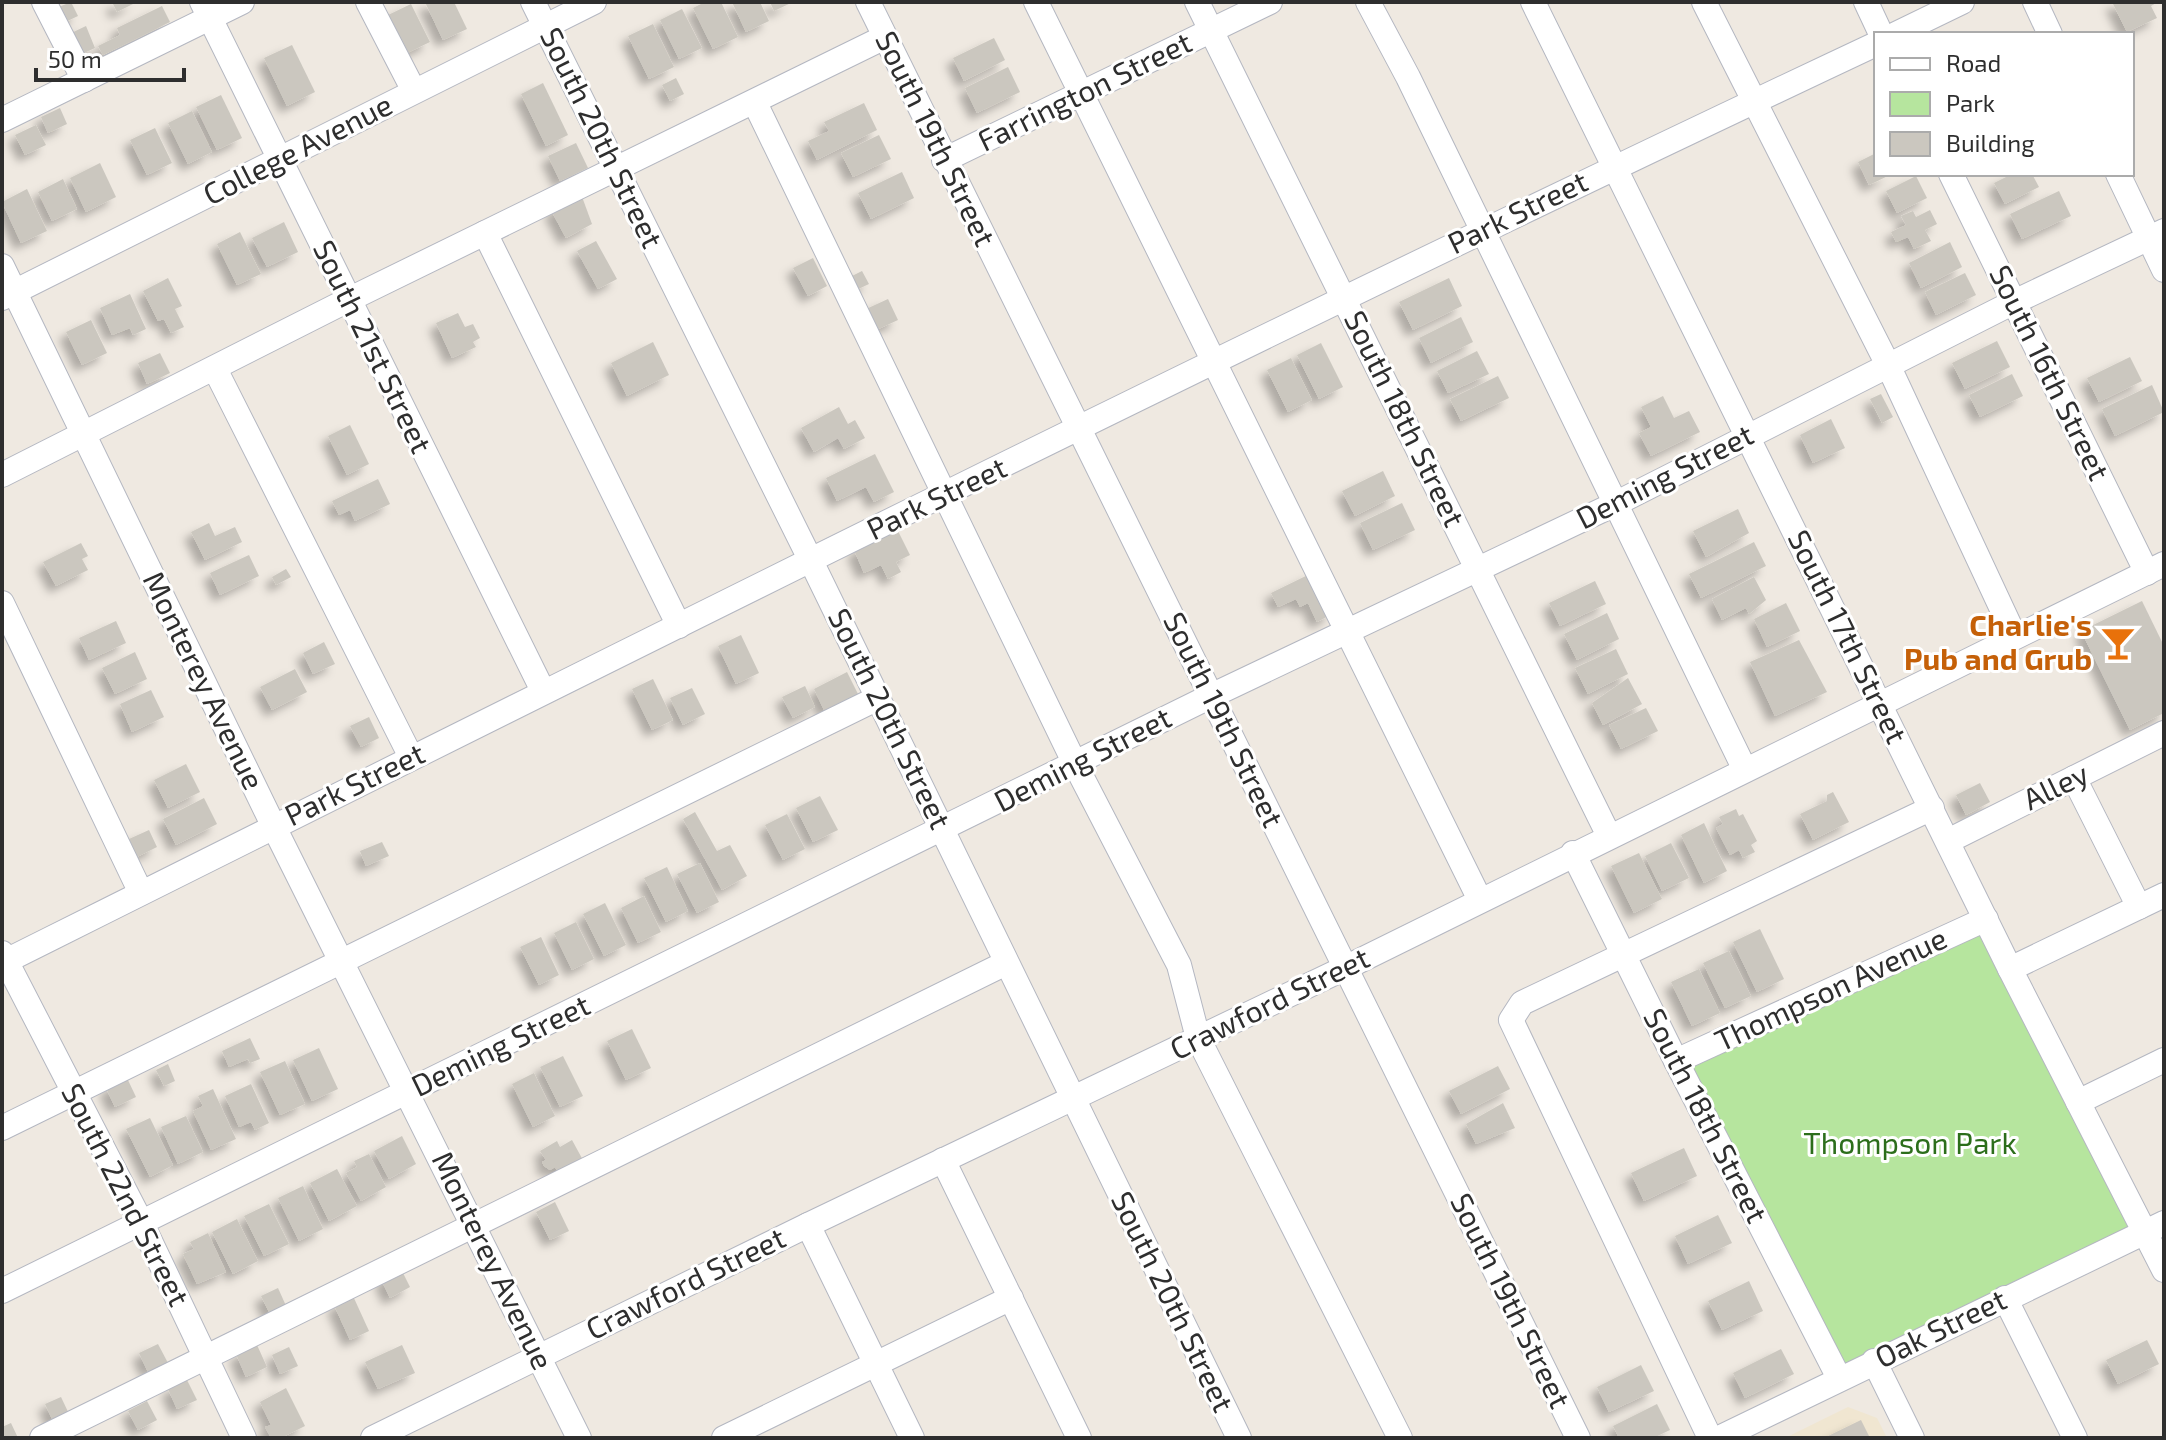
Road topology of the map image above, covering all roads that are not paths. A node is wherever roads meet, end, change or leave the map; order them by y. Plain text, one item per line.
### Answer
1 (44, 2) edge
2 (242, 2) edge
3 (368, 2) edge
4 (533, 2) edge
5 (594, 2) edge
6 (868, 2) edge
7 (1036, 2) edge
8 (1197, 2) edge
9 (1270, 2) edge
10 (1368, 2) edge
11 (1533, 2) edge
12 (1704, 2) edge
13 (1866, 2) edge
14 (1962, 2) edge
15 (2035, 2) edge
16 (206, 10) edge
17 (545, 26) junction
18 (1212, 30) junction
19 (1880, 32) edge
20 (1900, 32) edge
21 (2049, 32) edge
22 (885, 37) junction
23 (1874, 45) edge
24 (84, 80) junction
25 (414, 91) junction
26 (1083, 93) junction
27 (1753, 102) junction
28 (755, 103) junction
29 (2, 120) edge
30 (280, 160) junction
31 (944, 160) junction
32 (1613, 167) junction
33 (617, 170) junction
34 (1952, 176) edge
35 (2119, 176) edge
36 (1482, 231) junction
37 (485, 233) junction
38 (2156, 235) edge
39 (2, 266) edge
40 (2164, 270) edge
41 (8, 295) edge
42 (1345, 297) junction
43 (348, 300) junction
44 (2014, 302) junction
45 (1215, 362) junction
46 (1888, 365) junction
47 (215, 369) junction
48 (1080, 428) junction
49 (83, 433) junction
50 (1747, 436) junction
51 (2, 475) edge
52 (944, 496) junction
53 (1615, 504) junction
54 (811, 561) junction
55 (1478, 568) junction
56 (2155, 568) edge
57 (2, 603) edge
58 (679, 626) junction
59 (1347, 631) junction
60 (2015, 637) junction
61 (543, 691) junction
62 (1211, 696) junction
63 (878, 698) junction
64 (1881, 703) junction
65 (2164, 733) edge
66 (411, 757) junction
67 (1075, 764) junction
68 (1745, 770) junction
69 (2074, 778) junction
70 (1932, 808) junction
71 (273, 825) junction
72 (943, 830) junction
73 (1609, 836) junction
74 (1948, 841) junction
75 (1573, 853) junction
76 (141, 893) junction
77 (2164, 895) edge
78 (1480, 900) junction
79 (2139, 907) junction
80 (1986, 919) junction
81 (1624, 957) junction
82 (3, 959) edge
83 (342, 959) junction
84 (1006, 963) junction
85 (1347, 967) junction
86 (2010, 969) junction
87 (1198, 1038) junction
88 (2164, 1060) edge
89 (1676, 1061) junction
90 (408, 1091) junction
91 (74, 1092) junction
92 (1072, 1099) junction
93 (2078, 1102) junction
94 (2, 1128) edge
95 (943, 1160) junction
96 (142, 1224) junction
97 (474, 1225) junction
98 (808, 1225) junction
99 (2155, 1227) edge
100 (2164, 1270) edge
101 (2, 1291) edge
102 (1011, 1298) junction
103 (2005, 1298) junction
104 (538, 1356) junction
105 (206, 1357) junction
106 (1874, 1361) junction
107 (876, 1364) junction
108 (1839, 1378) junction
109 (732, 1436) edge
110 (42, 1438) edge
111 (244, 1438) edge
112 (373, 1438) edge
113 (579, 1438) edge
114 (912, 1438) edge
115 (1079, 1438) edge
116 (1239, 1438) edge
117 (1400, 1438) edge
118 (1578, 1438) edge
119 (1710, 1438) edge
120 (1719, 1438) edge
121 (1912, 1438) edge
122 (2075, 1438) edge

1 - 24 street
2 - 16 street
3 - 25 street
4 - 17 street, South 20th Street
5 - 17 street, College Avenue
6 - 22 street, South 19th Street
7 - 26 street
8 - 18 street, South 18th Street
9 - 18 street, Farrington Street
10 - 36 street
11 - 32 street, South 17th Street
12 - 27 street
13 - 19 street
14 - 20 street
15 - 21 street
16 - 24 street
16 - 30 street, South 21st Street
17 - 25 street, College Avenue
17 - 33 street, South 20th Street
18 - 26 street, Farrington Street
18 - 42 street, South 18th Street
22 - 28 street
22 - 31 street, South 19th Street
23 - 27 street, Park Street
24 - 29 street
25 - 30 street, College Avenue
26 - 31 street, Farrington Street
26 - 45 street
27 - 32 street, Park Street
27 - 46 street
28 - 33 street
28 - 52 street
30 - 41 street, College Avenue
30 - 43 street, South 21st Street
31 - 48 street, South 19th Street
32 - 36 street, Park Street
32 - 50 street, South 17th Street
33 - 37 street
33 - 54 street, South 20th Street
34 - 44 street, South 16th Street
35 - 38 street
36 - 42 street, Park Street
36 - 53 street
37 - 43 street
37 - 58 street
38 - 40 street
38 - 44 street, Deming Street
39 - 41 street, Monterey Avenue
41 - 49 street, Monterey Avenue
42 - 45 street, Park Street
42 - 55 street, South 18th Street
43 - 47 street
43 - 61 street, South 21st Street
44 - 46 street, Deming Street
44 - 56 street, South 16th Street
45 - 48 street, Park Street
45 - 59 street
46 - 50 street, Deming Street
46 - 60 street
47 - 49 street
47 - 66 street
48 - 52 street, Park Street
48 - 62 street, South 19th Street
49 - 51 street
49 - 71 street, Monterey Avenue
50 - 53 street, Deming Street
50 - 64 street, South 17th Street
52 - 54 street, Park Street
52 - 67 street
53 - 55 street, Deming Street
53 - 68 street
54 - 58 street, Park Street
54 - 63 street, South 20th Street
55 - 59 street, Deming Street
55 - 73 street, South 18th Street
56 - 60 street, Crawford Street
57 - 76 street
58 - 61 street, Park Street
59 - 62 street, Deming Street
59 - 78 street
60 - 64 street, Crawford Street
61 - 66 street, Park Street
62 - 67 street, Deming Street
62 - 85 street, South 19th Street
63 - 72 street, South 20th Street
63 - 83 street
64 - 68 street, Crawford Street
64 - 70 street, South 17th Street
65 - 69 street, Alley
66 - 71 street, Park Street
67 - 72 street, Deming Street
67 - 87 street
68 - 73 street, Crawford Street
69 - 74 street, Alley
69 - 79 street
70 - 74 street, South 17th Street
70 - 81 street
71 - 76 street, Park Street
71 - 83 street, Monterey Avenue
72 - 84 street, South 20th Street
72 - 90 street, Deming Street
73 - 75 street, Crawford Street
74 - 80 street, South 17th Street
75 - 78 street, Crawford Street
75 - 81 street, South 18th Street
76 - 82 street, Park Street
77 - 79 street
78 - 85 street, Crawford Street
79 - 86 street
80 - 86 street, South 17th Street
80 - 89 street, Thompson Avenue
81 - 89 street, South 18th Street
81 - 119 street
82 - 91 street, South 22nd Street
83 - 90 street, Monterey Avenue
83 - 91 street
84 - 92 street, South 20th Street
84 - 97 street
85 - 87 street, Crawford Street
85 - 118 street, South 19th Street
86 - 93 street, South 17th Street
87 - 92 street, Crawford Street
87 - 117 street
88 - 93 street
89 - 108 street, South 18th Street
90 - 96 street, Deming Street
90 - 97 street, Monterey Avenue
91 - 94 street
91 - 96 street, South 22nd Street
92 - 95 street, Crawford Street
92 - 116 street, South 20th Street
93 - 99 street, South 17th Street
95 - 98 street, Crawford Street
95 - 102 street
96 - 101 street, Deming Street
96 - 105 street, South 22nd Street
97 - 104 street, Monterey Avenue
97 - 105 street
98 - 104 street, Crawford Street
98 - 107 street
99 - 100 street, South 17th Street
99 - 103 street, Oak Street
102 - 107 street
102 - 115 street
103 - 106 street, Oak Street
103 - 122 street
104 - 112 street, Crawford Street
104 - 113 street, Monterey Avenue
105 - 110 street
105 - 111 street, South 22nd Street
106 - 108 street, Oak Street
106 - 121 street
107 - 109 street
107 - 114 street
108 - 120 street, Oak Street

